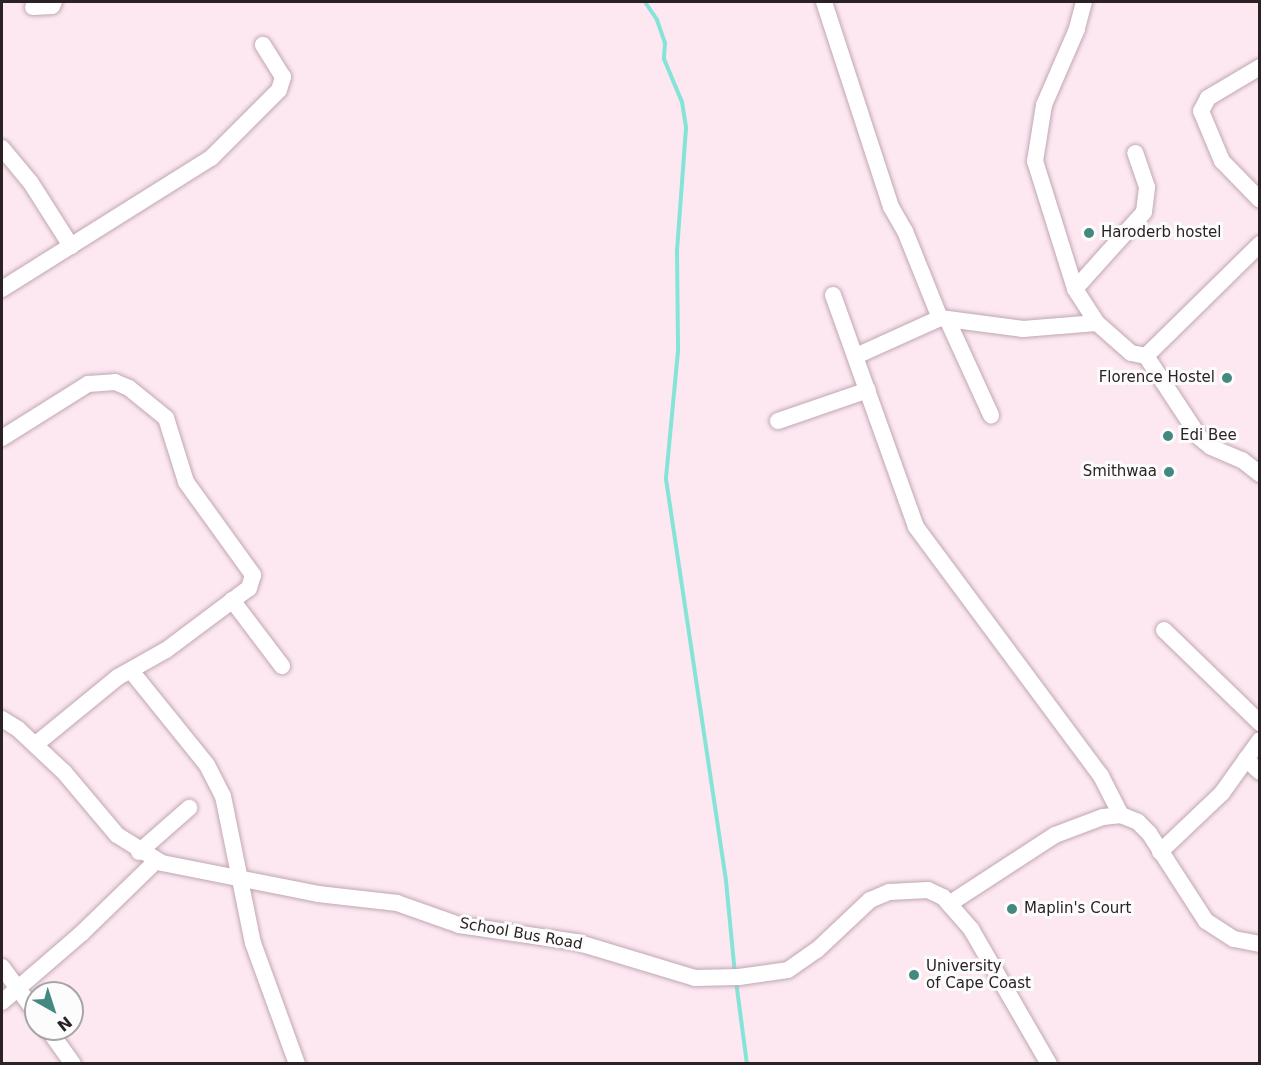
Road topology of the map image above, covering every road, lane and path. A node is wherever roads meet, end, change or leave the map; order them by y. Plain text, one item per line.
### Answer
1 (54, 2) edge
2 (824, 2) edge
3 (1084, 2) edge
4 (33, 7) dead end
5 (263, 45) dead end
6 (1260, 67) edge
7 (2, 148) edge
8 (1135, 153) dead end
9 (1260, 200) edge
10 (1260, 244) edge
11 (71, 246) junction
12 (2, 289) edge
13 (1075, 289) junction
14 (833, 295) dead end
15 (944, 318) junction
16 (1097, 323) junction
17 (856, 356) junction
18 (1146, 356) junction
19 (868, 390) junction
20 (992, 415) dead end
21 (778, 421) dead end
22 (2, 438) edge
23 (1260, 474) edge
24 (232, 600) junction
25 (1164, 630) dead end
26 (282, 666) dead end
27 (132, 672) junction
28 (2, 719) edge
29 (1260, 723) edge
30 (1260, 740) edge
31 (35, 745) junction
32 (1246, 759) junction
33 (1260, 772) edge
34 (189, 808) dead end
35 (1121, 815) junction
36 (139, 852) junction
37 (1160, 852) junction
38 (156, 861) junction
39 (241, 879) junction
40 (949, 904) junction
41 (1260, 944) edge
42 (2, 967) edge
43 (18, 989) junction
44 (24, 997) edge
45 (2, 1002) edge
46 (57, 1041) edge
47 (73, 1064) edge
48 (297, 1064) edge
49 (1049, 1064) edge

1 - 4 street
2 - 15 street
3 - 13 street
5 - 11 street
6 - 9 street
7 - 11 street
8 - 13 street
10 - 18 street
11 - 12 street
13 - 16 street
14 - 17 street
15 - 16 street
15 - 17 street
15 - 20 street
16 - 18 street
17 - 19 street
18 - 23 street
19 - 21 street
19 - 35 street
22 - 24 street
24 - 26 street
24 - 27 street
25 - 29 street
27 - 31 street
27 - 39 street
28 - 31 street, School Bus Road
30 - 32 street
31 - 36 street, School Bus Road
32 - 33 street
32 - 37 street
34 - 36 street
35 - 37 street
35 - 40 street
36 - 38 street, School Bus Road
37 - 41 street
38 - 39 street, School Bus Road
38 - 43 street
39 - 40 street, School Bus Road
39 - 48 street
40 - 49 street, School Bus Road
42 - 43 street
43 - 44 street
43 - 45 street
46 - 47 street

